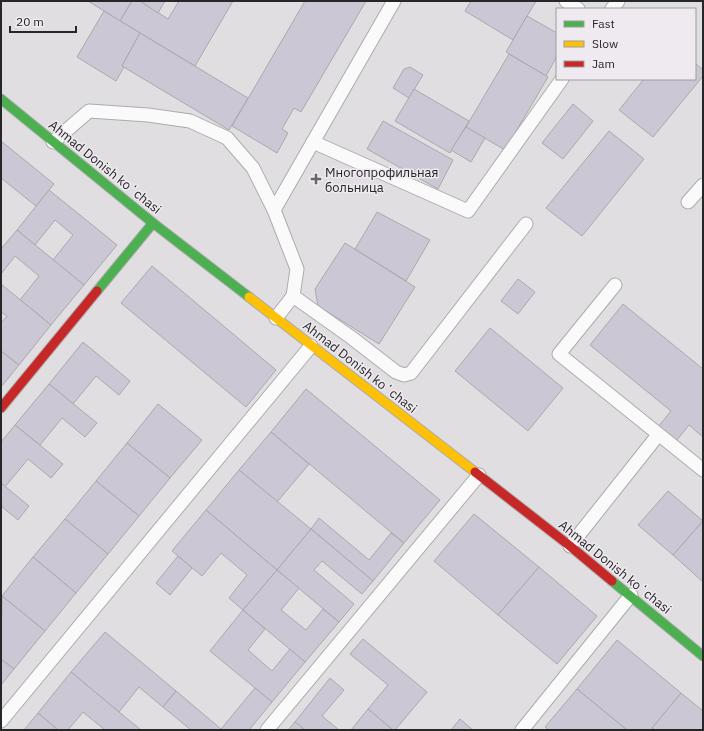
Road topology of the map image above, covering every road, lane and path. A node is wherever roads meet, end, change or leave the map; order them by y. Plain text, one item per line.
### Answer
1 (394, 1) edge
2 (566, 1) edge
3 (576, 8) edge
4 (561, 80) edge
5 (1, 99) edge
6 (53, 142) junction
7 (313, 142) junction
8 (703, 185) edge
9 (688, 202) dead end
10 (274, 210) junction
11 (153, 223) junction
12 (526, 224) dead end
13 (615, 285) dead end
14 (293, 296) junction
15 (276, 318) junction
16 (311, 346) junction
17 (1, 408) edge
18 (658, 434) junction
19 (703, 470) edge
20 (479, 475) junction
21 (570, 546) junction
22 (631, 596) junction
23 (703, 656) edge
24 (1, 721) edge
25 (266, 730) edge
26 (522, 730) edge

1 - 7 lane
2 - 3 lane
4 - 7 lane
5 - 6 street, Ahmad Donish koʻchasi
6 - 10 lane
6 - 11 street, Ahmad Donish koʻchasi
7 - 10 lane
8 - 9 lane
10 - 14 lane
11 - 15 street, Ahmad Donish koʻchasi
11 - 17 street
12 - 14 lane
13 - 18 lane
14 - 15 lane
15 - 16 street, Ahmad Donish koʻchasi
16 - 20 street, Ahmad Donish koʻchasi
16 - 24 lane
18 - 19 lane
18 - 21 lane
20 - 21 street, Ahmad Donish koʻchasi
20 - 25 lane
21 - 22 street, Ahmad Donish koʻchasi
22 - 23 street, Ahmad Donish koʻchasi
22 - 26 lane

